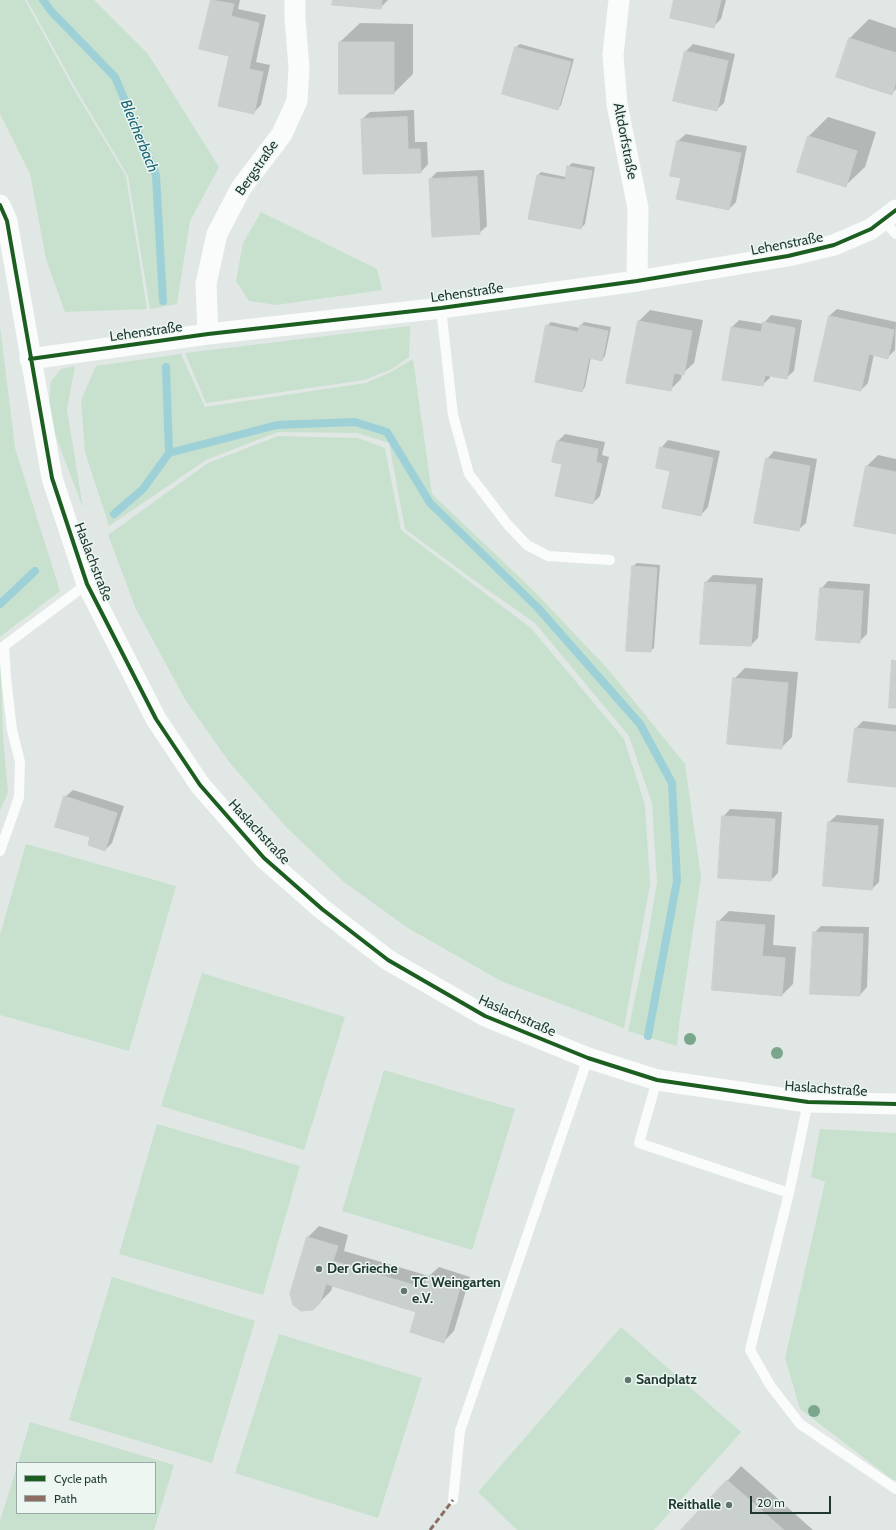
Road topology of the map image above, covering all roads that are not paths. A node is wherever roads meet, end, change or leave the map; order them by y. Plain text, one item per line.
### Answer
1 (295, 0) edge
2 (619, 0) edge
3 (0, 205) edge
4 (892, 221) edge
5 (637, 281) junction
6 (441, 308) junction
7 (208, 334) junction
8 (30, 359) junction
9 (610, 560) dead end
10 (87, 584) junction
11 (0, 851) edge
12 (588, 1058) junction
13 (657, 1080) junction
14 (808, 1102) junction
15 (896, 1104) edge
16 (789, 1193) junction
17 (896, 1489) edge
18 (453, 1500) dead end

1 - 7 street, Bergstraße
2 - 5 street, Altdorfstraße
3 - 8 street, Haslachstraße
4 - 5 street, Lehenstraße
5 - 6 street, Lehenstraße
6 - 7 street, Lehenstraße
6 - 9 lane, Lehenstraße
7 - 8 street, Lehenstraße
8 - 10 street, Haslachstraße
10 - 11 lane
10 - 12 street, Haslachstraße
12 - 13 street, Haslachstraße
12 - 18 lane
13 - 14 street, Haslachstraße
13 - 16 lane
14 - 15 street, Haslachstraße
14 - 16 lane
16 - 17 lane

